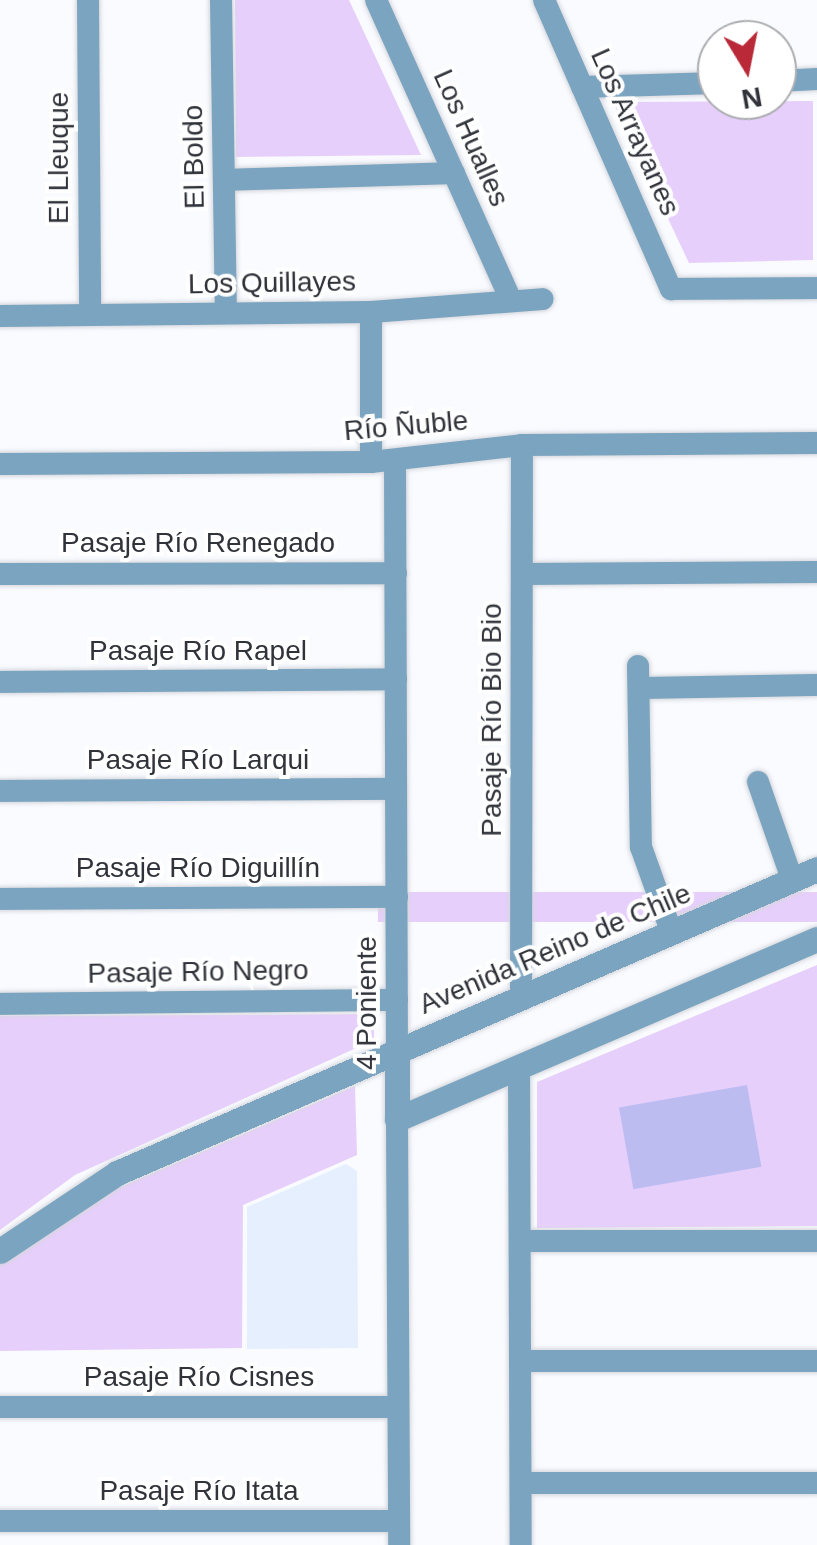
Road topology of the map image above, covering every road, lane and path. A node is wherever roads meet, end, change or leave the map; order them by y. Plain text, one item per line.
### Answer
1 (88, 0) edge
2 (222, 0) edge
3 (376, 0) edge
4 (544, 0) edge
5 (697, 84) edge
6 (582, 88) junction
7 (454, 173) junction
8 (224, 180) junction
9 (817, 288) edge
10 (544, 299) dead end
11 (511, 301) junction
12 (371, 312) junction
13 (226, 313) junction
14 (90, 315) junction
15 (0, 316) edge
16 (817, 443) edge
17 (522, 445) junction
18 (396, 461) junction
19 (371, 462) junction
20 (0, 464) edge
21 (817, 572) edge
22 (396, 573) junction
23 (0, 574) edge
24 (522, 574) junction
25 (396, 679) junction
26 (0, 682) edge
27 (817, 685) edge
28 (758, 782) dead end
29 (396, 789) junction
30 (0, 791) edge
31 (817, 868) edge
32 (792, 879) junction
33 (396, 897) junction
34 (0, 898) edge
35 (671, 931) junction
36 (817, 938) edge
37 (521, 996) junction
38 (397, 1000) junction
39 (0, 1004) edge
40 (397, 1050) junction
41 (518, 1067) junction
42 (397, 1119) junction
43 (520, 1241) junction
44 (817, 1241) edge
45 (0, 1251) edge
46 (520, 1361) junction
47 (817, 1361) edge
48 (0, 1407) edge
49 (398, 1407) junction
50 (520, 1483) junction
51 (817, 1483) edge
52 (0, 1520) edge
53 (399, 1520) junction
54 (399, 1545) edge
55 (521, 1545) edge

1 - 14 street, El Lleuque
2 - 8 street, El Boldo
3 - 7 street, Los Hualles
4 - 6 street, Los Arrayanes
5 - 6 street
6 - 9 street, Los Arrayanes
7 - 8 street
7 - 11 street, Los Hualles
8 - 13 street, El Boldo
10 - 11 street, Los Quillayes
11 - 12 street, Los Quillayes
12 - 13 street, Los Quillayes
12 - 19 street
13 - 14 street, Los Quillayes
14 - 15 street, Los Quillayes
16 - 17 street, Río Ñuble
17 - 18 street, Río Ñuble
17 - 24 street, Pasaje Río Bio Bio
18 - 19 street, Río Ñuble
18 - 22 street, 4 Poniente
19 - 20 street, Río Ñuble
21 - 24 street
22 - 23 street, Pasaje Río Renegado
22 - 25 street, 4 Poniente
24 - 37 street, Pasaje Río Bio Bio
25 - 26 street, Pasaje Río Rapel
25 - 29 street, 4 Poniente
27 - 35 street
28 - 32 street
29 - 30 street, Pasaje Río Larqui
29 - 33 street, 4 Poniente
31 - 32 street, Avenida Reino de Chile
32 - 35 street, Avenida Reino de Chile
33 - 34 street, Pasaje Río Diguillín
33 - 38 street, 4 Poniente
35 - 37 street, Avenida Reino de Chile
36 - 41 street
37 - 40 street, Avenida Reino de Chile
38 - 39 street, Pasaje Río Negro
38 - 40 street, 4 Poniente
40 - 42 street, 4 Poniente
40 - 45 street, Avenida Reino de Chile
41 - 42 street
41 - 43 street
42 - 49 street, 4 Poniente
43 - 44 street
43 - 46 street
46 - 47 street
46 - 50 street
48 - 49 street, Pasaje Río Cisnes
49 - 53 street, 4 Poniente
50 - 51 street
50 - 55 street
52 - 53 street, Pasaje Río Itata
53 - 54 street, 4 Poniente

